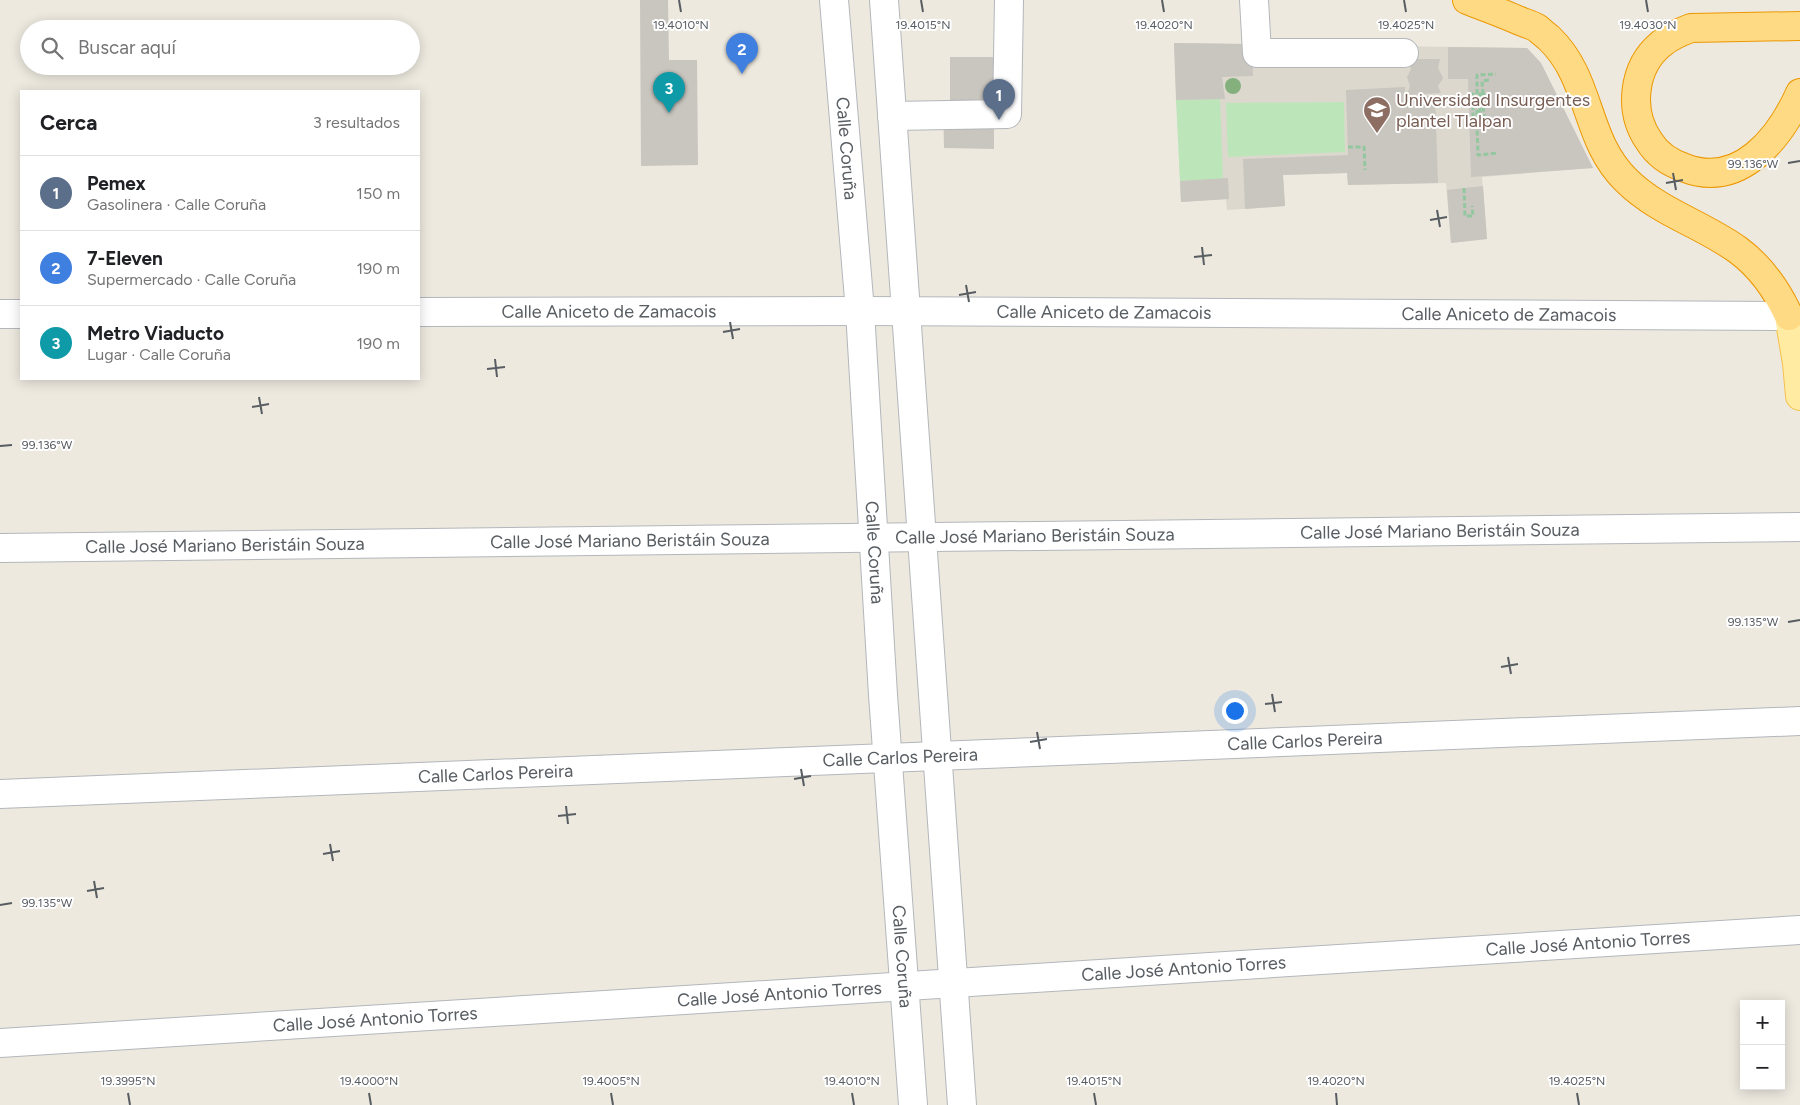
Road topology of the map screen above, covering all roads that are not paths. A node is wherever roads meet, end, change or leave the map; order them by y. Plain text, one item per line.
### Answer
1 (834, 0) edge
2 (884, 0) edge
3 (1009, 0) edge
4 (1254, 0) edge
5 (1467, 0) edge
6 (1791, 26) edge
7 (1404, 53) dead end
8 (1800, 93) edge
9 (892, 116) junction
10 (860, 311) junction
11 (906, 311) junction
12 (420, 312) edge
13 (0, 314) edge
14 (20, 314) edge
15 (1789, 316) junction
16 (1800, 396) edge
17 (1800, 526) edge
18 (922, 537) junction
19 (874, 538) junction
20 (0, 548) edge
21 (1800, 721) edge
22 (938, 756) junction
23 (888, 758) junction
24 (0, 794) edge
25 (1800, 930) edge
26 (954, 983) junction
27 (904, 986) junction
28 (0, 1043) edge
29 (913, 1105) edge
30 (962, 1105) edge

1 - 10 street, Calle Coruña
2 - 9 street
3 - 9 street
4 - 7 street
5 - 15 highway
6 - 8 highway
9 - 11 street
10 - 11 street, Calle Aniceto de Zamacois
10 - 12 street, Calle Aniceto de Zamacois
10 - 19 street, Calle Coruña
11 - 15 street, Calle Aniceto de Zamacois
11 - 18 street
13 - 14 street
15 - 16 main road
17 - 18 street, Calle José Mariano Beristáin Souza
18 - 19 street, Calle José Mariano Beristáin Souza
18 - 22 street
19 - 20 street, Calle José Mariano Beristáin Souza
19 - 23 street, Calle Coruña
21 - 22 street, Calle Carlos Pereira
22 - 23 street, Calle Carlos Pereira
22 - 26 street
23 - 24 street, Calle Carlos Pereira
23 - 27 street, Calle Coruña
25 - 26 street, Calle José Antonio Torres
26 - 27 street, Calle José Antonio Torres
26 - 30 street
27 - 28 street, Calle José Antonio Torres
27 - 29 street, Calle Coruña

